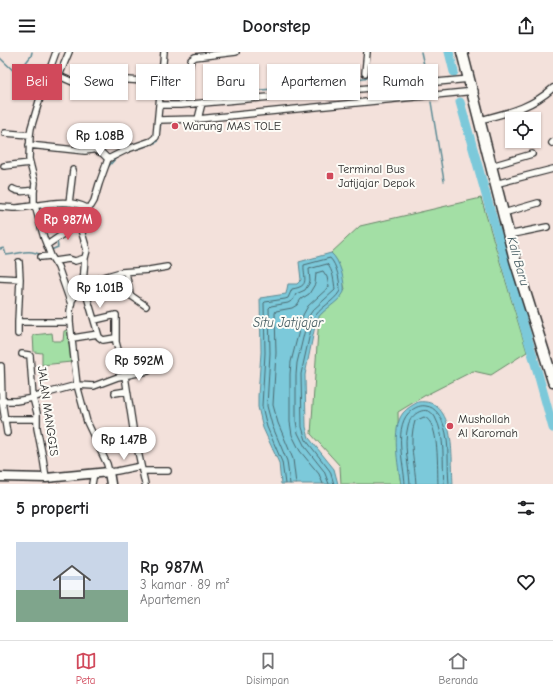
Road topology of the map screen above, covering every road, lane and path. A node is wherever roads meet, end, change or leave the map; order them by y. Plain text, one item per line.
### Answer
1 (56, 52) edge
2 (68, 52) edge
3 (164, 52) edge
4 (236, 52) edge
5 (367, 52) edge
6 (462, 52) edge
7 (467, 52) edge
8 (52, 64) edge
9 (163, 64) edge
10 (190, 64) edge
11 (62, 68) edge
12 (365, 73) dead end
13 (62, 77) edge
14 (471, 79) junction
15 (136, 80) edge
16 (553, 88) edge
17 (474, 91) junction
18 (39, 100) edge
19 (159, 100) edge
20 (202, 103) junction
21 (159, 105) junction
22 (517, 111) joint
23 (198, 119) junction
24 (484, 119) junction
25 (158, 120) junction
26 (5, 133) dead end
27 (30, 135) junction
28 (29, 145) junction
29 (532, 154) dead end
30 (108, 159) junction
31 (30, 163) junction
32 (495, 165) junction
33 (4, 166) dead end
34 (553, 169) edge
35 (73, 170) dead end
36 (497, 183) junction
37 (13, 189) dead end
38 (34, 190) junction
39 (69, 203) junction
40 (538, 203) dead end
41 (36, 206) junction
42 (0, 207) edge
43 (87, 208) junction
44 (507, 212) junction
45 (79, 223) junction
46 (546, 227) dead end
47 (513, 234) junction
48 (47, 245) junction
49 (41, 257) dead end
50 (85, 258) junction
51 (53, 259) junction
52 (19, 262) dead end
53 (167, 267) dead end
54 (126, 272) junction
55 (0, 278) edge
56 (20, 279) junction
57 (83, 283) junction
58 (85, 292) junction
59 (71, 304) junction
60 (146, 306) dead end
61 (95, 320) junction
62 (18, 322) junction
63 (70, 322) junction
64 (18, 334) dead end
65 (98, 334) junction
66 (73, 338) junction
67 (115, 338) junction
68 (546, 351) junction
69 (22, 354) dead end
70 (553, 362) edge
71 (1, 366) dead end
72 (148, 370) dead end
73 (125, 376) junction
74 (553, 381) edge
75 (77, 385) junction
76 (127, 391) junction
77 (115, 393) dead end
78 (33, 398) junction
79 (1, 401) edge
80 (4, 419) junction
81 (38, 419) junction
82 (7, 433) dead end
83 (141, 468) junction
84 (168, 471) dead end
85 (109, 472) junction
86 (94, 473) junction
87 (0, 477) edge
88 (46, 478) junction
89 (29, 481) edge
90 (92, 484) edge
91 (111, 484) edge
92 (144, 484) edge

1 - 8 street
2 - 11 street
3 - 9 street
4 - 10 street
5 - 12 street
6 - 14 highway
7 - 14 highway
13 - 15 street
14 - 17 highway
14 - 20 street
16 - 22 street
17 - 23 street
17 - 24 highway
17 - 36 highway
18 - 27 street
19 - 21 street
20 - 21 street
20 - 23 street
21 - 25 street
22 - 24 street
23 - 25 street
24 - 32 highway
25 - 30 street
26 - 27 street
27 - 28 street
28 - 30 street
28 - 31 street
29 - 32 street
30 - 43 street
31 - 33 street
31 - 38 street
32 - 36 highway
34 - 36 street
35 - 39 street
36 - 44 highway
36 - 68 highway
37 - 38 street
38 - 41 street
39 - 41 street
39 - 43 street
40 - 44 street
41 - 42 street
41 - 48 street
43 - 45 street
44 - 47 highway
45 - 48 street
45 - 50 street
46 - 47 street
47 - 68 highway
48 - 51 street
49 - 51 street
50 - 51 street
50 - 57 street
51 - 59 street
52 - 56 street
53 - 54 street
54 - 57 street
54 - 60 street
55 - 56 street
56 - 62 street
57 - 58 street
58 - 59 street
58 - 61 street
59 - 63 street
61 - 65 street
61 - 67 street
62 - 63 street
62 - 64 street
63 - 66 street
65 - 66 street
65 - 67 street
66 - 75 street
67 - 73 street
68 - 70 highway
68 - 74 highway
69 - 78 street, JALAN MANGGIS
71 - 79 street
72 - 73 street
73 - 75 street
73 - 76 street
75 - 78 street
75 - 85 street
76 - 77 street
76 - 83 street
78 - 79 street
78 - 81 street, JALAN MANGGIS
79 - 80 street
80 - 81 street
80 - 82 street
81 - 88 street, JALAN MANGGIS
83 - 84 street
83 - 85 street
83 - 92 street
85 - 86 street
85 - 91 street
86 - 88 street
86 - 90 street
87 - 89 street
88 - 89 street

